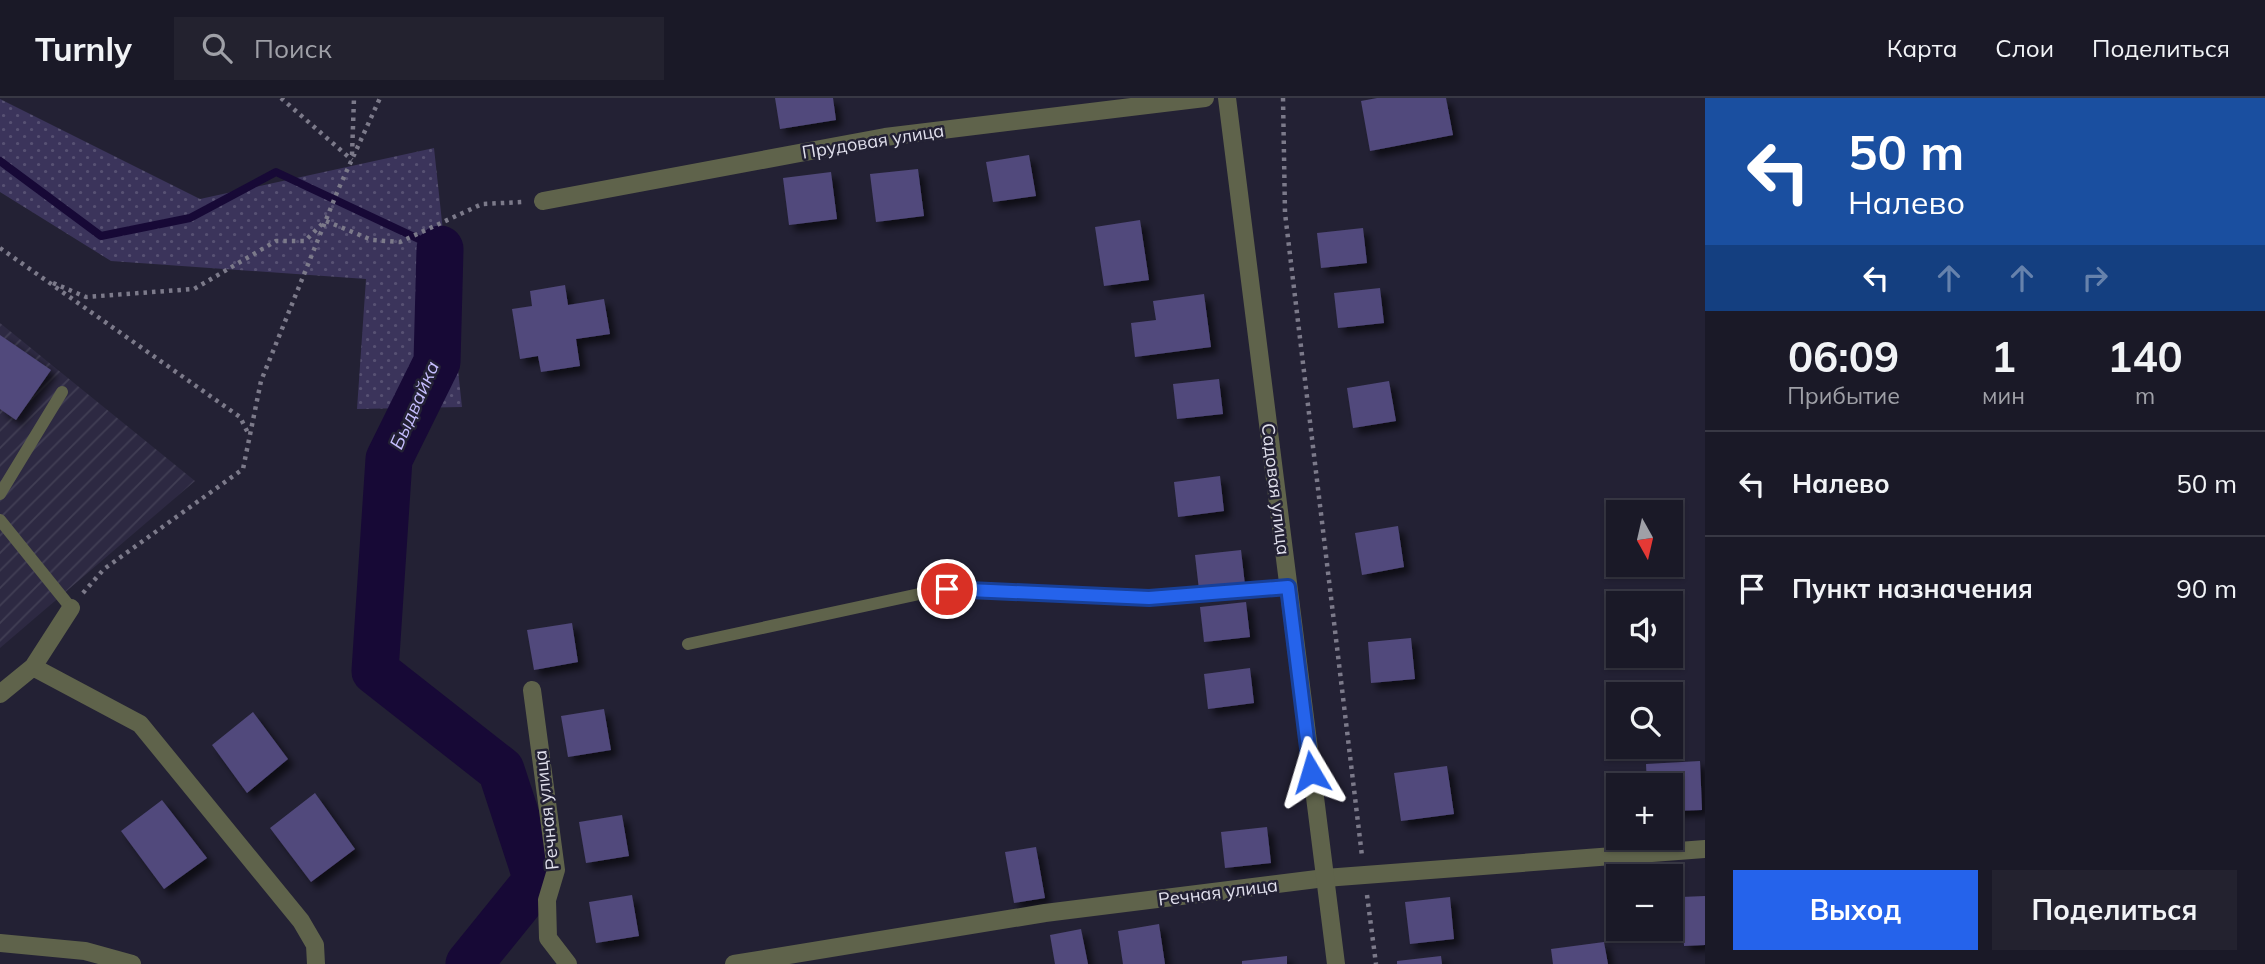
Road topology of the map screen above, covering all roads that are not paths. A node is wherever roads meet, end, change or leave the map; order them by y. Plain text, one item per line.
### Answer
1 (1205, 98) edge
2 (1227, 98) edge
3 (543, 201) road end
4 (62, 393) dead end
5 (0, 494) edge
6 (0, 520) edge
7 (1288, 587) junction
8 (71, 608) joint
9 (688, 644) dead end
10 (33, 667) junction
11 (532, 690) dead end
12 (0, 694) edge
13 (1705, 849) edge
14 (1325, 878) junction
15 (0, 943) edge
16 (132, 964) edge
17 (316, 964) edge
18 (568, 964) edge
19 (734, 964) edge
20 (1336, 964) edge

1 - 3 street, Прудовая улица
2 - 7 street, Садовая улица
4 - 5 lane
6 - 8 lane
7 - 9 lane
7 - 14 street, Садовая улица
8 - 10 street
10 - 12 street
10 - 17 street
11 - 18 street, Речная улица
13 - 14 street, Речная улица
14 - 19 street, Речная улица
14 - 20 street, Садовая улица
15 - 16 street

